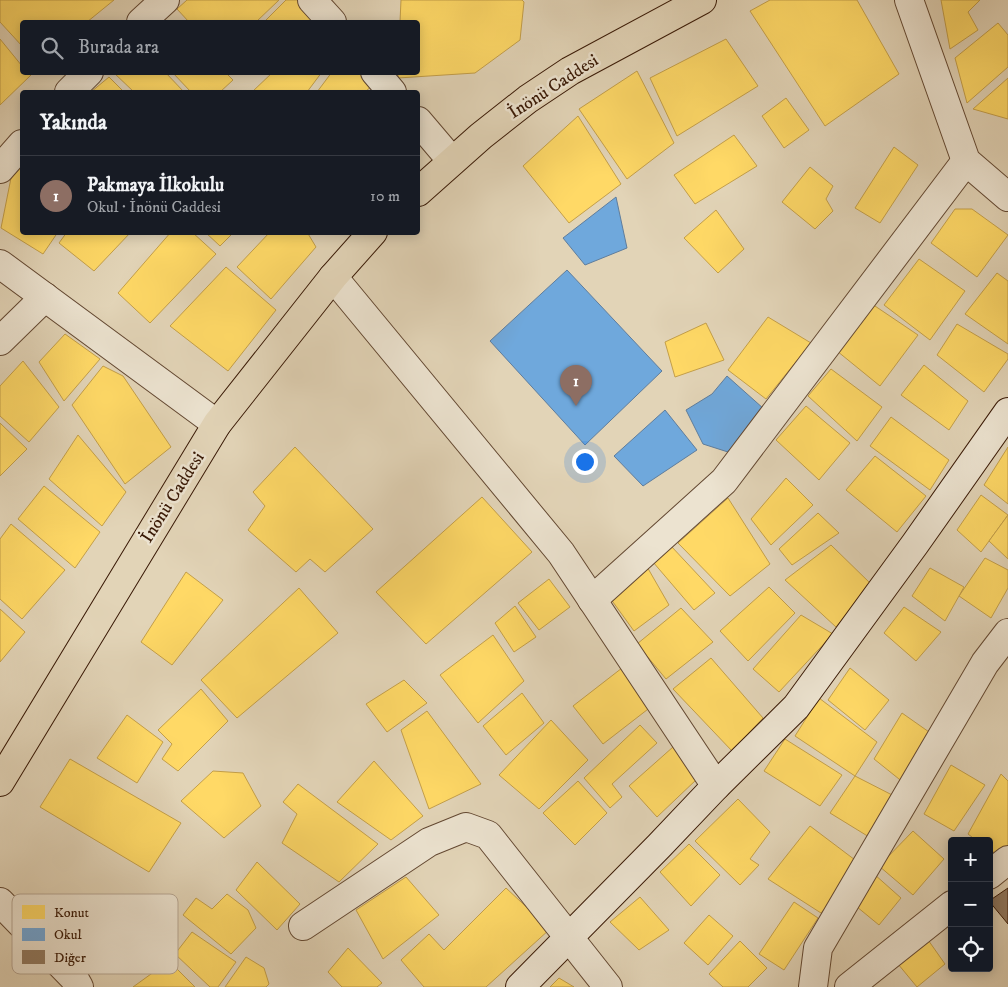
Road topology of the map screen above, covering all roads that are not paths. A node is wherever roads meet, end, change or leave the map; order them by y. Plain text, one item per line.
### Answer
1 (165, 0) edge
2 (312, 0) edge
3 (702, 0) edge
4 (909, 0) edge
5 (143, 20) edge
6 (330, 20) edge
7 (86, 75) edge
8 (378, 75) edge
9 (71, 90) edge
10 (390, 90) edge
11 (420, 123) edge
12 (20, 146) edge
13 (452, 161) junction
14 (966, 161) junction
15 (0, 169) edge
16 (420, 190) edge
17 (1006, 190) edge
18 (370, 235) edge
19 (0, 264) edge
20 (334, 277) junction
21 (45, 297) junction
22 (0, 341) edge
23 (1008, 412) edge
24 (217, 424) junction
25 (592, 600) junction
26 (1008, 633) edge
27 (0, 782) edge
28 (716, 786) junction
29 (1008, 860) edge
30 (993, 872) edge
31 (0, 902) edge
32 (948, 908) edge
33 (12, 914) edge
34 (303, 926) dead end
35 (569, 937) junction
36 (70, 974) edge
37 (79, 987) edge
38 (520, 987) edge
39 (608, 987) edge
40 (813, 987) edge
41 (849, 987) edge

1 - 5 street
2 - 6 street
3 - 13 main road, İnönü Caddesi
4 - 14 street
7 - 9 street
8 - 10 street
11 - 13 street
12 - 15 street
13 - 16 main road, İnönü Caddesi
14 - 17 street
14 - 25 street
18 - 20 main road, İnönü Caddesi
19 - 21 street
20 - 24 main road, İnönü Caddesi
20 - 25 street
21 - 22 street
21 - 24 street
23 - 28 street
24 - 27 main road, İnönü Caddesi
25 - 28 street
26 - 40 street
28 - 35 street
29 - 30 street
31 - 33 street
32 - 41 street
34 - 35 street
35 - 38 street
35 - 39 street
36 - 37 street

